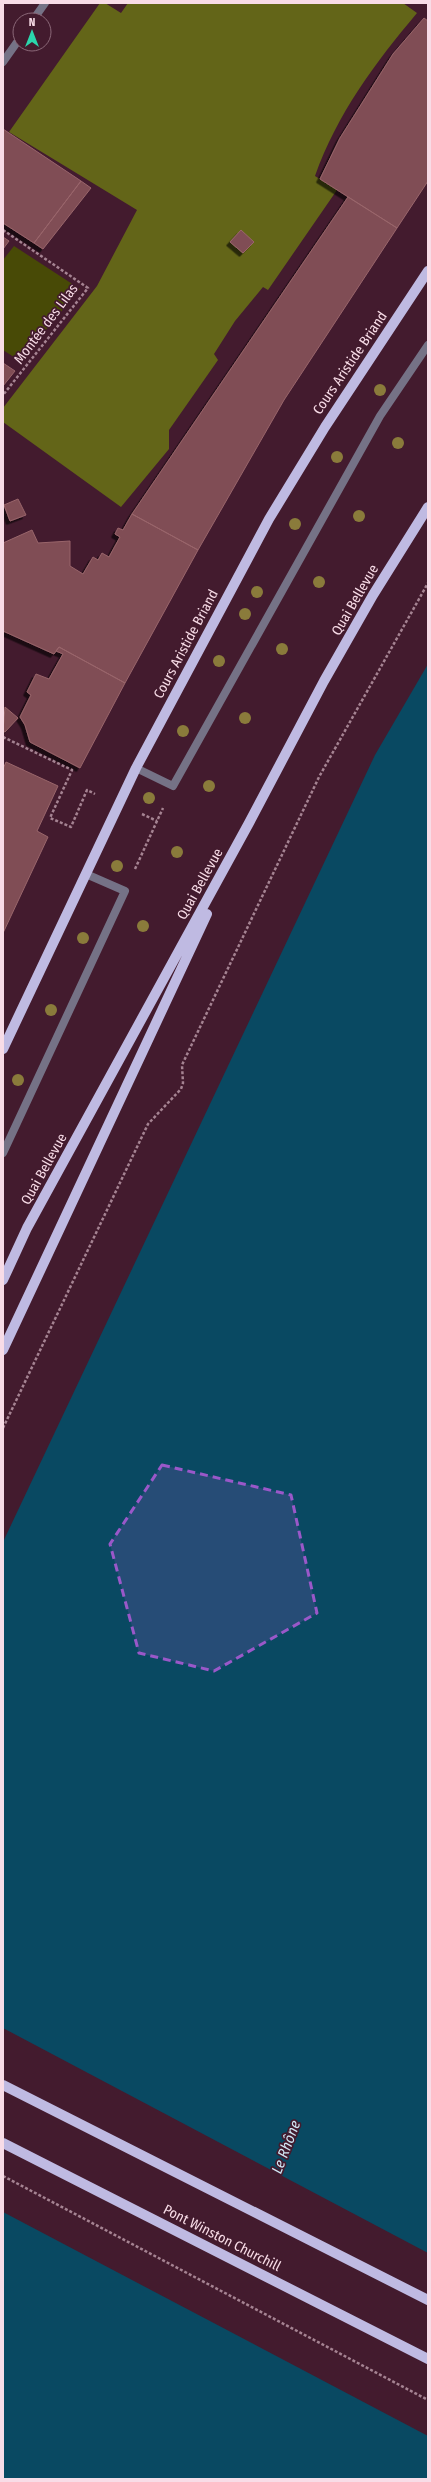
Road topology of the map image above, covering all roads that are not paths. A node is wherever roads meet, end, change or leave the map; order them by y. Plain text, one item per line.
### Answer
1 (45, 3) edge
2 (39, 12) edge
3 (12, 49) edge
4 (3, 62) edge
5 (428, 271) edge
6 (428, 345) edge
7 (428, 506) edge
8 (136, 768) junction
9 (249, 823) junction
10 (86, 874) junction
11 (3, 1049) edge
12 (3, 1153) edge
13 (3, 1280) edge
14 (3, 1350) edge
15 (3, 2085) edge
16 (3, 2143) edge
17 (428, 2300) edge
18 (428, 2359) edge

1 - 2 street
3 - 4 street
5 - 8 main road, Cours Aristide Briand
6 - 8 street
7 - 9 main road, Quai Bellevue
8 - 10 main road, Cours Aristide Briand
9 - 13 main road, Quai Bellevue
9 - 14 main road
10 - 11 main road, Cours Aristide Briand
10 - 12 street
15 - 17 main road
16 - 18 main road, Pont Winston Churchill

